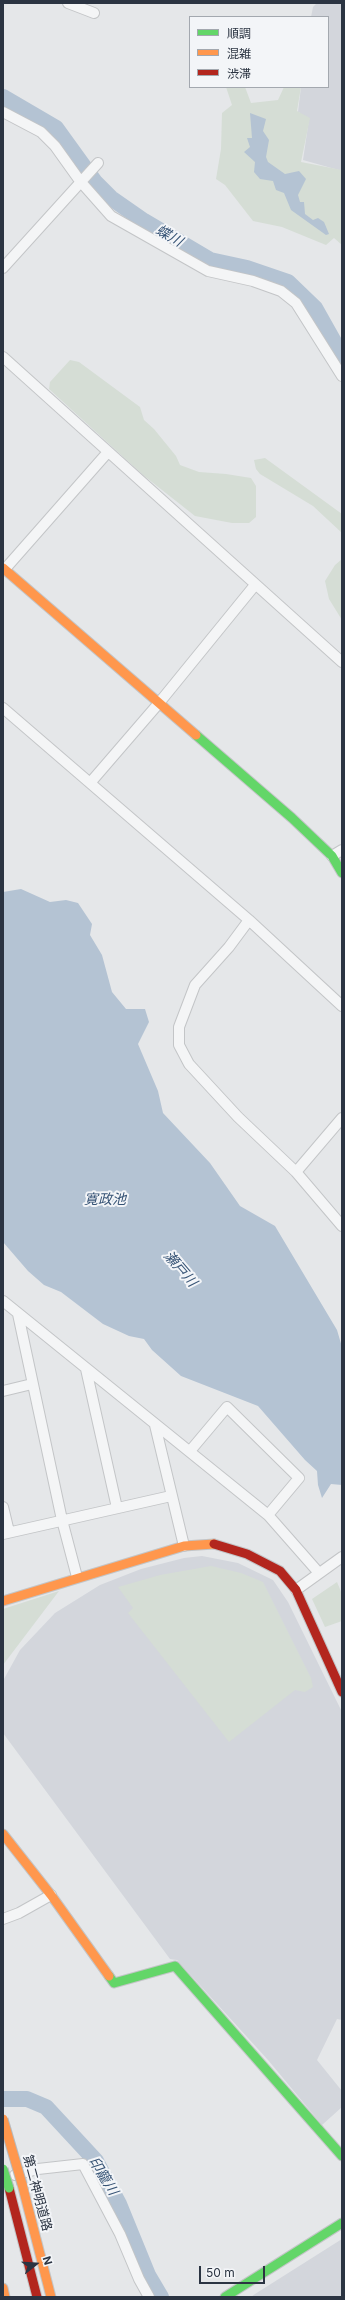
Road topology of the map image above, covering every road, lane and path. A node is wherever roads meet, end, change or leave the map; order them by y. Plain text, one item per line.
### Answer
1 (68, 3) edge
2 (94, 13) dead end
3 (3, 112) edge
4 (98, 163) dead end
5 (80, 181) junction
6 (3, 268) edge
7 (3, 356) edge
8 (342, 376) edge
9 (108, 452) junction
10 (4, 569) edge
11 (255, 585) junction
12 (342, 662) edge
13 (159, 703) junction
14 (3, 708) edge
15 (90, 783) junction
16 (342, 850) edge
17 (332, 856) junction
18 (342, 873) edge
19 (248, 920) junction
20 (342, 1006) edge
21 (342, 1118) edge
22 (296, 1172) junction
23 (342, 1226) edge
24 (3, 1301) edge
25 (18, 1314) junction
26 (86, 1369) junction
27 (32, 1384) junction
28 (3, 1391) edge
29 (155, 1425) junction
30 (190, 1452) junction
31 (171, 1496) junction
32 (3, 1507) edge
33 (117, 1508) junction
34 (268, 1515) junction
35 (62, 1520) junction
36 (6, 1533) edge
37 (184, 1546) junction
38 (342, 1557) edge
39 (319, 1573) junction
40 (77, 1577) junction
41 (296, 1590) junction
42 (3, 1601) edge
43 (342, 1692) edge
44 (3, 1834) edge
45 (51, 1895) junction
46 (3, 1919) edge
47 (3, 2119) edge
48 (342, 2156) edge
49 (3, 2169) edge
50 (3, 2179) edge
51 (342, 2223) edge
52 (3, 2288) edge
53 (5, 2297) edge
54 (37, 2297) edge
55 (51, 2297) edge
56 (149, 2297) edge
57 (225, 2297) edge

1 - 2 street
3 - 5 street
4 - 5 street
5 - 6 street
5 - 8 street
7 - 9 street
9 - 10 street
9 - 11 street
10 - 13 main road
11 - 12 street
11 - 13 street
13 - 15 street
13 - 17 main road
14 - 15 street
15 - 19 street
16 - 17 street
17 - 18 main road
19 - 20 street
19 - 22 street
21 - 22 street
22 - 23 street
24 - 25 street
25 - 26 street
25 - 27 street
26 - 29 street
26 - 33 street
27 - 28 street
27 - 35 street
29 - 30 street
29 - 31 street
30 - 34 street
30 - 34 street
31 - 33 street
31 - 37 street
32 - 36 street
33 - 35 street
34 - 39 street
35 - 36 street
35 - 40 street
37 - 40 main road
37 - 41 main road
38 - 39 street
39 - 41 street
40 - 42 main road
41 - 43 main road
44 - 45 main road
45 - 46 street
45 - 48 main road
47 - 55 main road, 第二神明道路, bridge
49 - 54 main road, 第二神明道路, bridge
50 - 56 street
51 - 57 main road
52 - 53 main road

